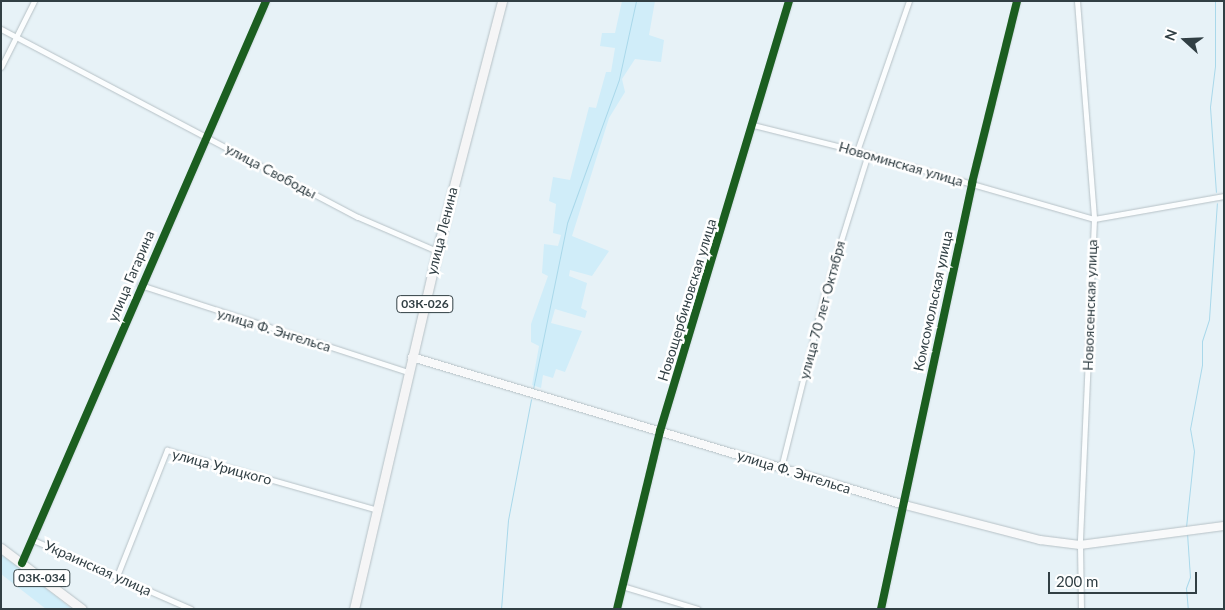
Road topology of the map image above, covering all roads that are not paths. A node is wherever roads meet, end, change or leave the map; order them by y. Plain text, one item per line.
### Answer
1 (34, 1) edge
2 (266, 1) edge
3 (502, 1) edge
4 (789, 1) edge
5 (908, 1) edge
6 (1017, 1) edge
7 (1077, 1) edge
8 (1, 29) edge
9 (16, 37) junction
10 (1, 67) edge
11 (753, 124) junction
12 (206, 136) junction
13 (857, 151) junction
14 (868, 154) junction
15 (972, 183) junction
16 (1224, 196) edge
17 (1094, 219) junction
18 (437, 251) junction
19 (140, 285) junction
20 (412, 357) junction
21 (408, 372) junction
22 (660, 431) junction
23 (781, 468) junction
24 (901, 504) junction
25 (377, 510) junction
26 (1224, 526) edge
27 (33, 540) junction
28 (1080, 545) junction
29 (1, 548) edge
30 (22, 563) junction
31 (117, 576) junction
32 (622, 586) junction
33 (82, 609) edge
34 (191, 609) edge
35 (354, 609) edge
36 (617, 609) edge
37 (698, 609) edge
38 (881, 609) edge
39 (1081, 609) edge

1 - 9 street
2 - 12 street, улица Гагарина
3 - 18 main road, улица Ленина / 03К-026
4 - 11 street, Новощербиновская улица
5 - 13 street
6 - 15 street, Комсомольская улица
7 - 17 street, Новоясенская улица
8 - 9 street, улица Свободы
9 - 10 street
9 - 12 street, улица Свободы
11 - 13 street, Новоминская улица
11 - 22 street, Новощербиновская улица
12 - 18 street, улица Свободы
12 - 19 street, улица Гагарина
13 - 14 street, Новоминская улица
14 - 15 street, Новоминская улица
14 - 23 street, улица 70 лет Октября
15 - 17 street, Новоминская улица
15 - 24 street, Комсомольская улица
16 - 17 street, Новоминская улица
17 - 28 street, Новоясенская улица
18 - 20 main road, улица Ленина / 03К-026
19 - 21 street, улица Ф. Энгельса
19 - 27 street, улица Гагарина
20 - 21 main road, улица Ленина / 03К-026
20 - 22 main road, улица Ф. Энгельса
21 - 25 main road, улица Ленина / 03К-026
22 - 23 main road, улица Ф. Энгельса
22 - 32 street, Новощербиновская улица
23 - 24 main road, улица Ф. Энгельса
24 - 28 main road, улица Ф. Энгельса
24 - 38 street, Комсомольская улица
25 - 31 street, улица Урицкого
25 - 35 main road, улица Ленина / 03К-026
26 - 28 main road, улица Ф. Энгельса
27 - 30 street, улица Гагарина
27 - 31 street, Украинская улица
28 - 39 street, Новоясенская улица
29 - 30 main road, 03К-034
30 - 33 main road, 03К-034
31 - 34 street, Украинская улица
32 - 36 street, Новощербиновская улица
32 - 37 street

